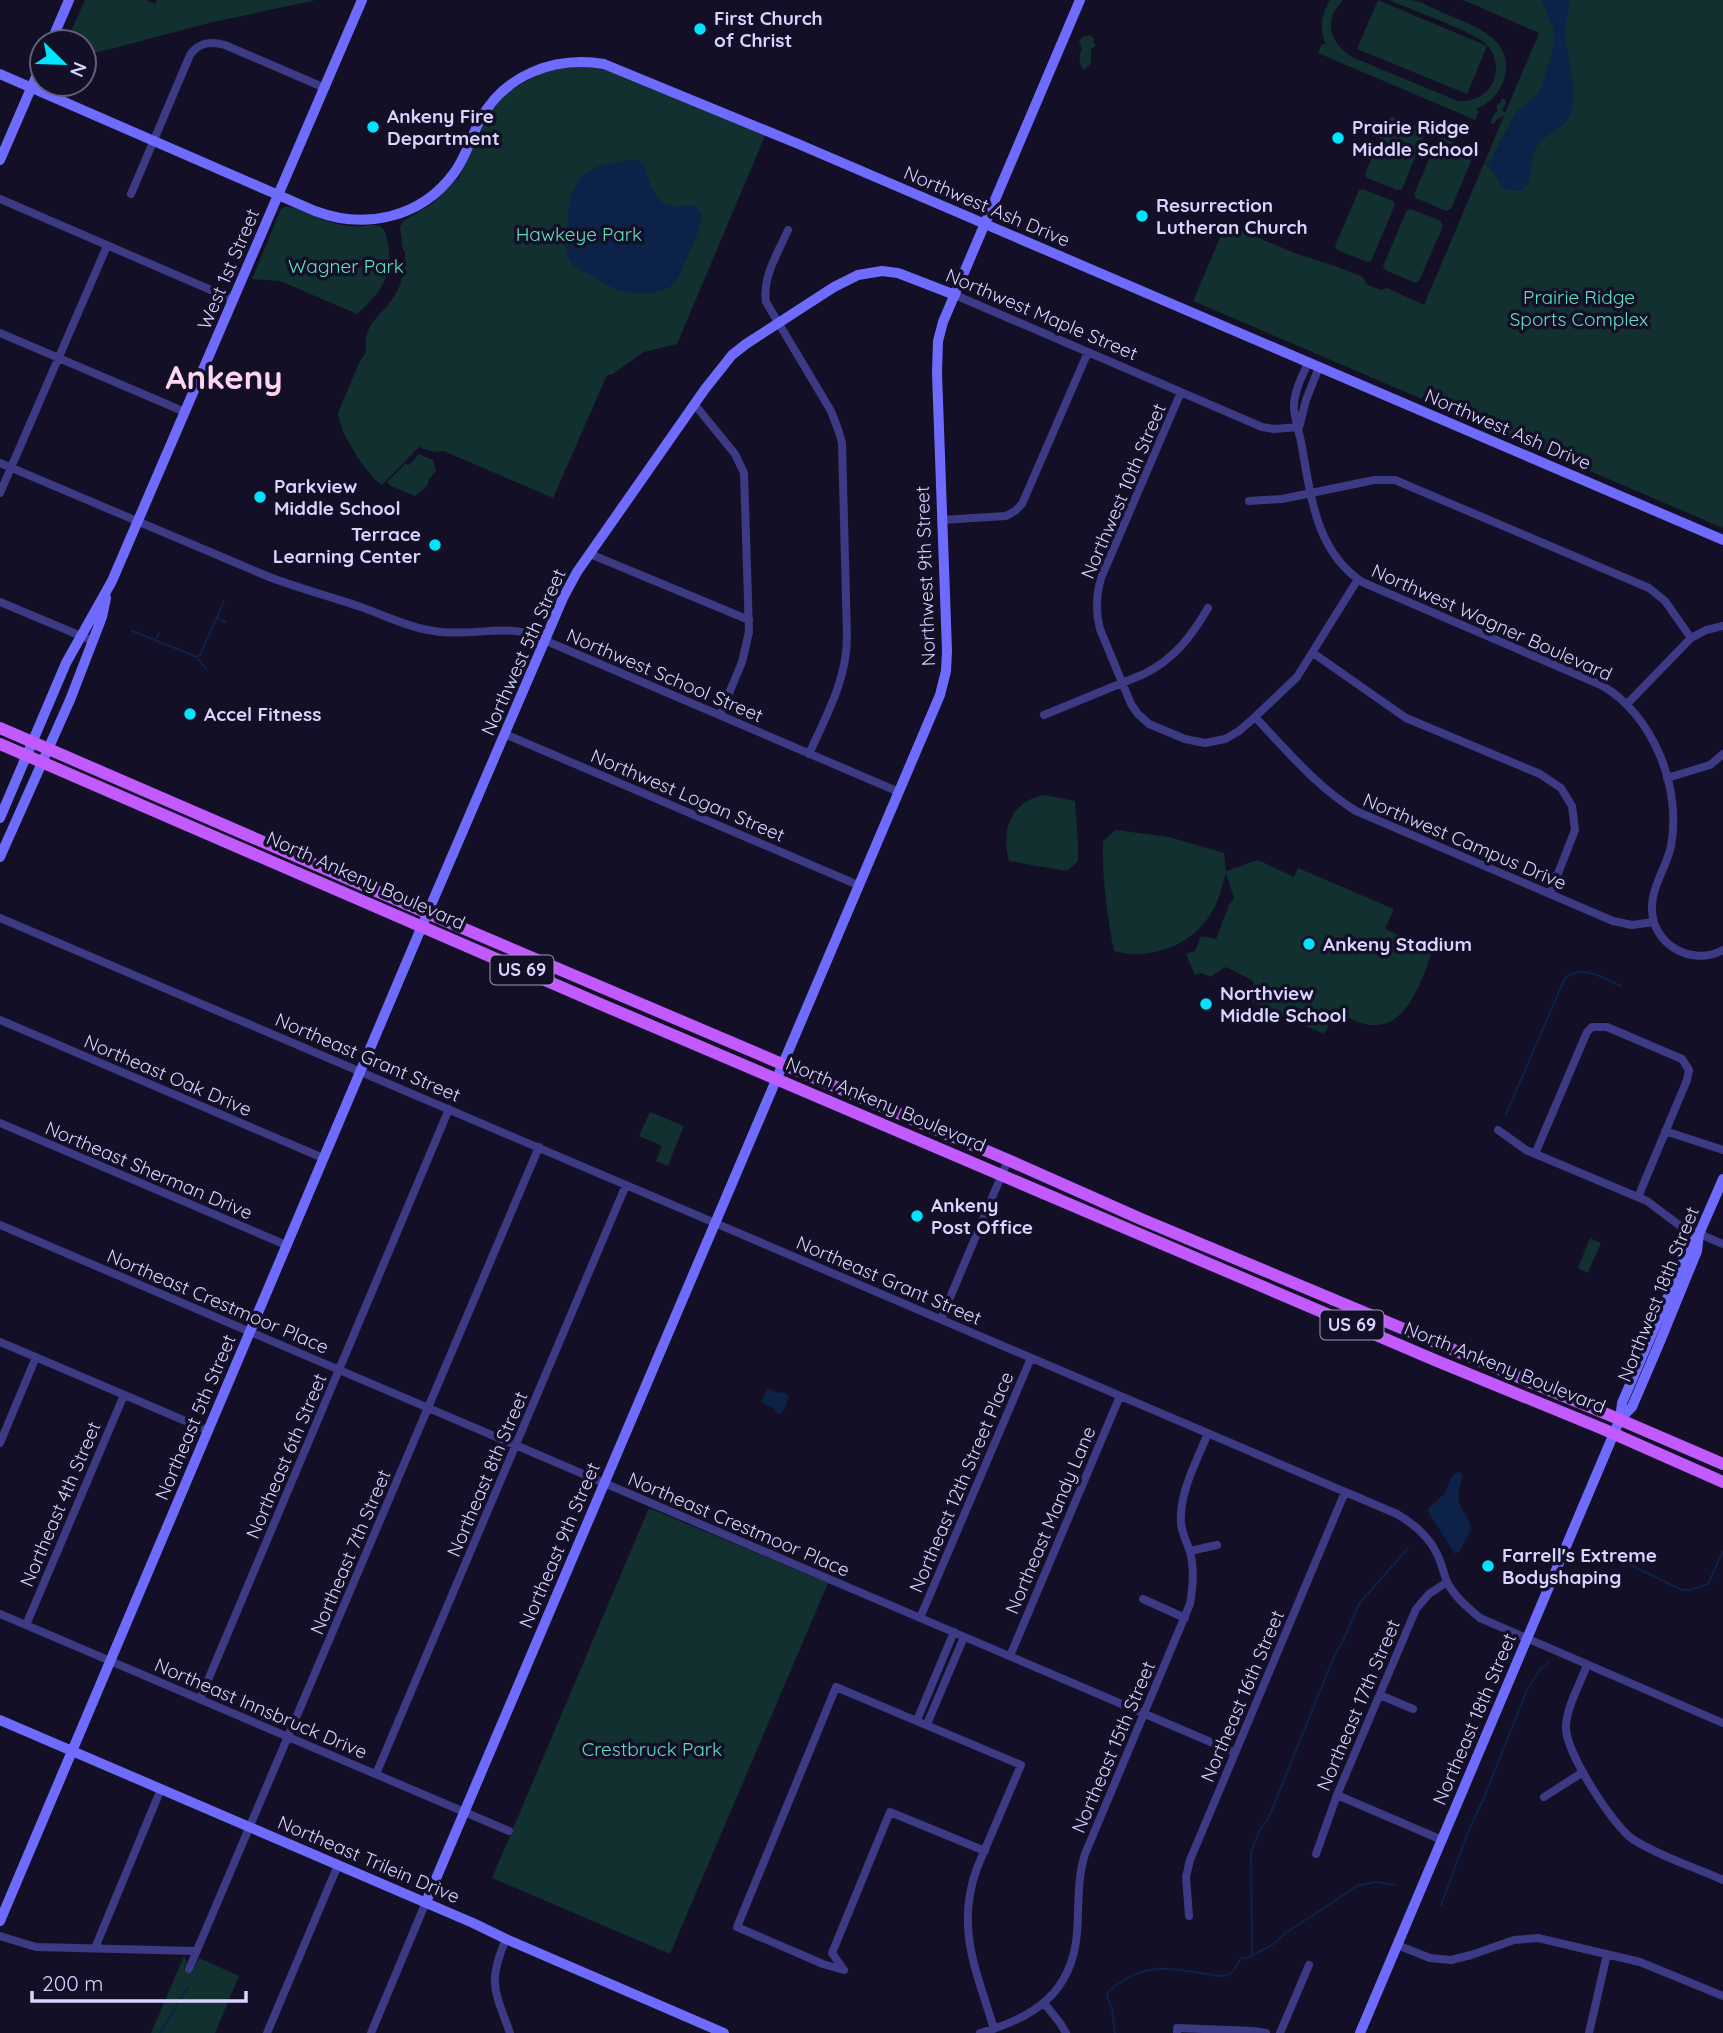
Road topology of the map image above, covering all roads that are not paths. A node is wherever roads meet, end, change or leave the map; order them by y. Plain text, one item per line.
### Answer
1 (69, 0) edge
2 (362, 0) edge
3 (1080, 0) edge
4 (57, 28) edge
5 (0, 74) edge
6 (28, 87) edge
7 (325, 88) junction
8 (28, 95) edge
9 (54, 98) edge
10 (154, 141) junction
11 (0, 160) edge
12 (131, 194) dead end
13 (279, 194) junction
14 (0, 200) edge
15 (985, 224) junction
16 (788, 230) dead end
17 (107, 246) junction
18 (955, 296) junction
19 (234, 300) junction
20 (777, 323) junction
21 (0, 333) edge
22 (1088, 352) junction
23 (58, 358) junction
24 (1314, 365) junction
25 (1181, 393) junction
26 (695, 405) junction
27 (186, 412) junction
28 (1299, 427) junction
29 (0, 463) edge
30 (11, 468) junction
31 (1310, 492) junction
32 (0, 493) edge
33 (1249, 500) dead end
34 (941, 520) junction
35 (137, 521) junction
36 (1723, 540) edge
37 (590, 554) junction
38 (1358, 579) junction
39 (108, 590) junction
40 (0, 602) edge
41 (1208, 608) dead end
42 (749, 620) junction
43 (1723, 626) edge
44 (81, 636) junction
45 (1691, 638) junction
46 (545, 641) junction
47 (93, 642) junction
48 (1312, 653) junction
49 (1122, 682) junction
50 (1628, 704) junction
51 (720, 715) junction
52 (1044, 715) dead end
53 (1255, 716) junction
54 (0, 728) edge
55 (505, 734) junction
56 (0, 744) edge
57 (38, 752) junction
58 (809, 754) junction
59 (1723, 754) edge
60 (1667, 778) junction
61 (899, 792) junction
62 (0, 818) edge
63 (0, 857) edge
64 (858, 885) junction
65 (1550, 894) junction
66 (0, 918) edge
67 (424, 919) junction
68 (1654, 922) junction
69 (1723, 950) edge
70 (0, 1020) edge
71 (360, 1070) junction
72 (779, 1071) junction
73 (449, 1110) junction
74 (0, 1123) edge
75 (1498, 1130) dead end
76 (1665, 1132) junction
77 (539, 1147) junction
78 (1723, 1150) edge
79 (1535, 1154) junction
80 (323, 1158) junction
81 (1008, 1160) junction
82 (1001, 1174) junction
83 (1723, 1179) edge
84 (626, 1185) junction
85 (1638, 1197) junction
86 (714, 1223) junction
87 (0, 1225) edge
88 (1699, 1234) junction
89 (1723, 1244) edge
90 (286, 1245) junction
91 (941, 1319) junction
92 (249, 1332) junction
93 (0, 1342) edge
94 (36, 1357) junction
95 (1031, 1358) junction
96 (339, 1370) junction
97 (124, 1395) junction
98 (1120, 1396) junction
99 (428, 1408) junction
100 (1620, 1419) junction
101 (209, 1432) junction
102 (1208, 1433) junction
103 (1614, 1433) junction
104 (0, 1443) edge
105 (516, 1446) junction
106 (1723, 1464) edge
107 (1723, 1482) edge
108 (604, 1483) junction
109 (1345, 1492) junction
110 (1217, 1545) dead end
111 (1190, 1551) junction
112 (1447, 1582) junction
113 (1143, 1599) dead end
114 (0, 1614) edge
115 (920, 1618) junction
116 (1185, 1618) junction
117 (26, 1625) junction
118 (954, 1632) junction
119 (964, 1637) junction
120 (1527, 1639) junction
121 (1010, 1656) junction
122 (111, 1661) junction
123 (1587, 1665) junction
124 (1380, 1695) junction
125 (200, 1699) junction
126 (1413, 1709) dead end
127 (1144, 1714) junction
128 (0, 1720) edge
129 (916, 1720) junction
130 (1723, 1723) edge
131 (927, 1724) junction
132 (288, 1737) junction
133 (72, 1751) junction
134 (1234, 1752) junction
135 (1583, 1772) junction
136 (376, 1774) junction
137 (161, 1789) junction
138 (1337, 1795) junction
139 (1544, 1797) dead end
140 (464, 1812) junction
141 (250, 1827) junction
142 (509, 1831) dead end
143 (1442, 1840) junction
144 (985, 1851) junction
145 (1316, 1854) dead end
146 (338, 1865) junction
147 (1723, 1880) edge
148 (426, 1902) junction
149 (1189, 1916) dead end
150 (0, 1921) edge
151 (0, 1936) edge
152 (506, 1939) junction
153 (1397, 1945) junction
154 (95, 1948) junction
155 (196, 1951) junction
156 (832, 1953) junction
157 (1607, 1954) junction
158 (823, 1964) junction
159 (1309, 1965) dead end
160 (189, 1969) dead end
161 (1723, 1996) edge
162 (1044, 2003) junction
163 (994, 2029) junction
164 (1177, 2030) edge
165 (267, 2033) edge
166 (371, 2033) edge
167 (510, 2033) edge
168 (724, 2033) edge
169 (980, 2033) edge
170 (1066, 2033) edge
171 (1266, 2033) edge
172 (1280, 2033) edge
173 (1360, 2033) edge
174 (1589, 2033) edge

1 - 4 street
2 - 7 street, West 1st Street
3 - 15 street, Northwest 9th Street
5 - 6 street, Northwest Ash Drive
7 - 10 street
7 - 13 street, West 1st Street
8 - 11 street
9 - 10 street, Northwest Ash Drive
10 - 12 street
10 - 13 street, Northwest Ash Drive
13 - 15 street, Northwest Ash Drive
13 - 19 street, West 1st Street
14 - 17 street
15 - 18 street, Northwest 9th Street
15 - 24 street, Northwest Ash Drive
16 - 20 street
17 - 19 street
17 - 23 street
18 - 20 street, Northwest Maple Street
18 - 22 street, Northwest Maple Street
18 - 34 street, Northwest 9th Street
19 - 27 street, West 1st Street
20 - 26 street, Northwest 5th Street
20 - 58 street
21 - 23 street
22 - 25 street, Northwest Maple Street
22 - 34 street
23 - 27 street
23 - 30 street
24 - 28 street, Northwest Wagner Boulevard
24 - 36 street, Northwest Ash Drive
25 - 28 street, Northwest Maple Street
25 - 49 street, Northwest 10th Street
26 - 37 street, Northwest 5th Street
26 - 42 street
27 - 35 street, West 1st Street
28 - 31 street, Northwest Wagner Boulevard
29 - 30 street, Northwest School Street
30 - 32 street
30 - 35 street, Northwest School Street
31 - 33 street
31 - 38 street, Northwest Wagner Boulevard
31 - 45 street
34 - 61 street, Northwest 9th Street
35 - 39 street, West 1st Street
35 - 46 street, Northwest School Street
37 - 42 street
37 - 46 street, Northwest 5th Street
38 - 48 street, Northwest 10th Street
38 - 50 street, Northwest Wagner Boulevard
39 - 44 street, West 1st Street
39 - 47 street, West 1st Street
40 - 44 street
41 - 49 street
42 - 51 street
43 - 45 street
44 - 47 street
44 - 57 street, West 1st Street
45 - 50 street
46 - 51 street, Northwest School Street
46 - 55 street, Northwest 5th Street
47 - 57 street, West 1st Street
48 - 53 street, Northwest 10th Street
48 - 65 street
49 - 52 street
49 - 53 street, Northwest 10th Street
50 - 60 street, Northwest Wagner Boulevard
51 - 58 street, Northwest School Street
53 - 65 street, Northwest Campus Drive
54 - 57 main road, US 69
55 - 64 street, Northwest Logan Street
55 - 67 street, Northwest 5th Street
56 - 57 main road, US 69
57 - 62 street
57 - 63 street
57 - 67 main road, North Ankeny Boulevard / US 69
58 - 61 street, Northwest School Street
59 - 60 street
60 - 68 street, Northwest Wagner Boulevard
61 - 64 street, Northwest 9th Street
64 - 72 street, Northwest 9th Street
65 - 68 street, Northwest Campus Drive
66 - 71 street, Northeast Grant Street
67 - 71 street, Northeast 5th Street
67 - 72 main road, North Ankeny Boulevard / US 69
68 - 69 street
70 - 80 street, Northeast Oak Drive
71 - 73 street, Northeast Grant Street
71 - 80 street, Northeast 5th Street
72 - 81 main road, North Ankeny Boulevard / US 69
72 - 82 main road, North Ankeny Boulevard / US 69
72 - 86 street, Northeast 9th Street
73 - 77 street, Northeast Grant Street
73 - 96 street, Northeast 6th Street
74 - 90 street, Northeast Sherman Drive
75 - 79 street
76 - 78 street
76 - 79 street
76 - 85 street
77 - 84 street, Northeast Grant Street
77 - 99 street, Northeast 7th Street
79 - 85 street
80 - 90 street, Northeast 5th Street
81 - 82 street
81 - 100 main road, North Ankeny Boulevard / US 69
82 - 91 street
82 - 103 main road, North Ankeny Boulevard / US 69
83 - 88 street, Northwest 18th Street
84 - 86 street, Northeast Grant Street
84 - 105 street, Northeast 8th Street
85 - 88 street
86 - 91 street, Northeast Grant Street
86 - 108 street, Northeast 9th Street
87 - 92 street, Northeast Crestmoor Place
88 - 89 street
88 - 100 street, Northwest 18th Street
90 - 92 street, Northeast 5th Street
91 - 95 street, Northeast Grant Street
92 - 96 street, Northeast Crestmoor Place
92 - 101 street, Northeast 5th Street
93 - 94 street
94 - 97 street
94 - 104 street
95 - 98 street, Northeast Grant Street
95 - 115 street, Northeast 12th Street Place
96 - 99 street, Northeast Crestmoor Place
96 - 125 street, Northeast 6th Street
97 - 101 street
97 - 117 street, Northeast 4th Street
98 - 102 street, Northeast Grant Street
98 - 121 street, Northeast Mandy Lane
99 - 105 street, Northeast Crestmoor Place
99 - 132 street, Northeast 7th Street
100 - 103 street, Northeast 18th Street
100 - 106 main road, North Ankeny Boulevard / US 69
101 - 122 street, Northeast 5th Street
102 - 109 street, Northeast Grant Street
102 - 111 street, Northeast 15th Street
103 - 107 main road, North Ankeny Boulevard / US 69
103 - 120 street, Northeast 18th Street
105 - 108 street, Northeast Crestmoor Place
105 - 136 street, Northeast 8th Street
108 - 115 street, Northeast Crestmoor Place
108 - 140 street, Northeast 9th Street
109 - 112 street, Northeast Grant Street
109 - 134 street, Northeast 16th Street
110 - 111 street
111 - 116 street, Northeast 15th Street
112 - 120 street, Northeast Grant Street
112 - 124 street, Northeast 17th Street
113 - 116 street
114 - 117 street, Northeast Innsbruck Drive
115 - 118 street, Northeast Crestmoor Place
116 - 127 street, Northeast 15th Street
117 - 122 street, Northeast Innsbruck Drive
118 - 119 street, Northeast Crestmoor Place
118 - 129 street
119 - 121 street, Northeast Crestmoor Place
119 - 131 street
120 - 123 street, Northeast Grant Street
120 - 143 street, Northeast 18th Street
121 - 127 street, Northeast Crestmoor Place
122 - 125 street, Northeast Innsbruck Drive
122 - 133 street, Northeast 5th Street
123 - 130 street, Northeast Grant Street
123 - 135 street
124 - 126 street
124 - 138 street, Northeast 17th Street
125 - 132 street, Northeast Innsbruck Drive
127 - 134 street, Northeast Crestmoor Place
127 - 162 street, Northeast 15th Street
128 - 133 street, Northeast Trilein Drive
129 - 131 street
129 - 158 street
131 - 144 street
132 - 136 street, Northeast Innsbruck Drive
132 - 141 street, Northeast 7th Street
133 - 137 street, Northeast Trilein Drive
133 - 150 street, Northeast 5th Street
134 - 149 street, Northeast 16th Street
135 - 139 street
135 - 147 street
136 - 140 street, Northeast Innsbruck Drive
137 - 141 street, Northeast Trilein Drive
137 - 154 street
138 - 143 street
138 - 145 street, Northeast 17th Street
140 - 142 street, Northeast Innsbruck Drive
140 - 148 street, Northeast 9th Street
141 - 146 street, Northeast Trilein Drive
141 - 155 street, Northeast 7th Street
143 - 153 street, Northeast 18th Street
144 - 156 street
144 - 163 street
146 - 148 street, Northeast Trilein Drive
146 - 165 street
148 - 152 street, Northeast Trilein Drive
148 - 166 street, Northeast 9th Street
151 - 154 street
152 - 167 street
152 - 168 street, Northeast Trilein Drive
153 - 157 street
153 - 173 street, Northeast 18th Street
154 - 155 street
155 - 160 street, Northeast 7th Street
156 - 158 street
156 - 158 street
157 - 161 street
157 - 174 street
159 - 172 street
162 - 163 street, Northeast 15th Street
162 - 170 street
163 - 169 street, Northeast 15th Street
164 - 171 street

